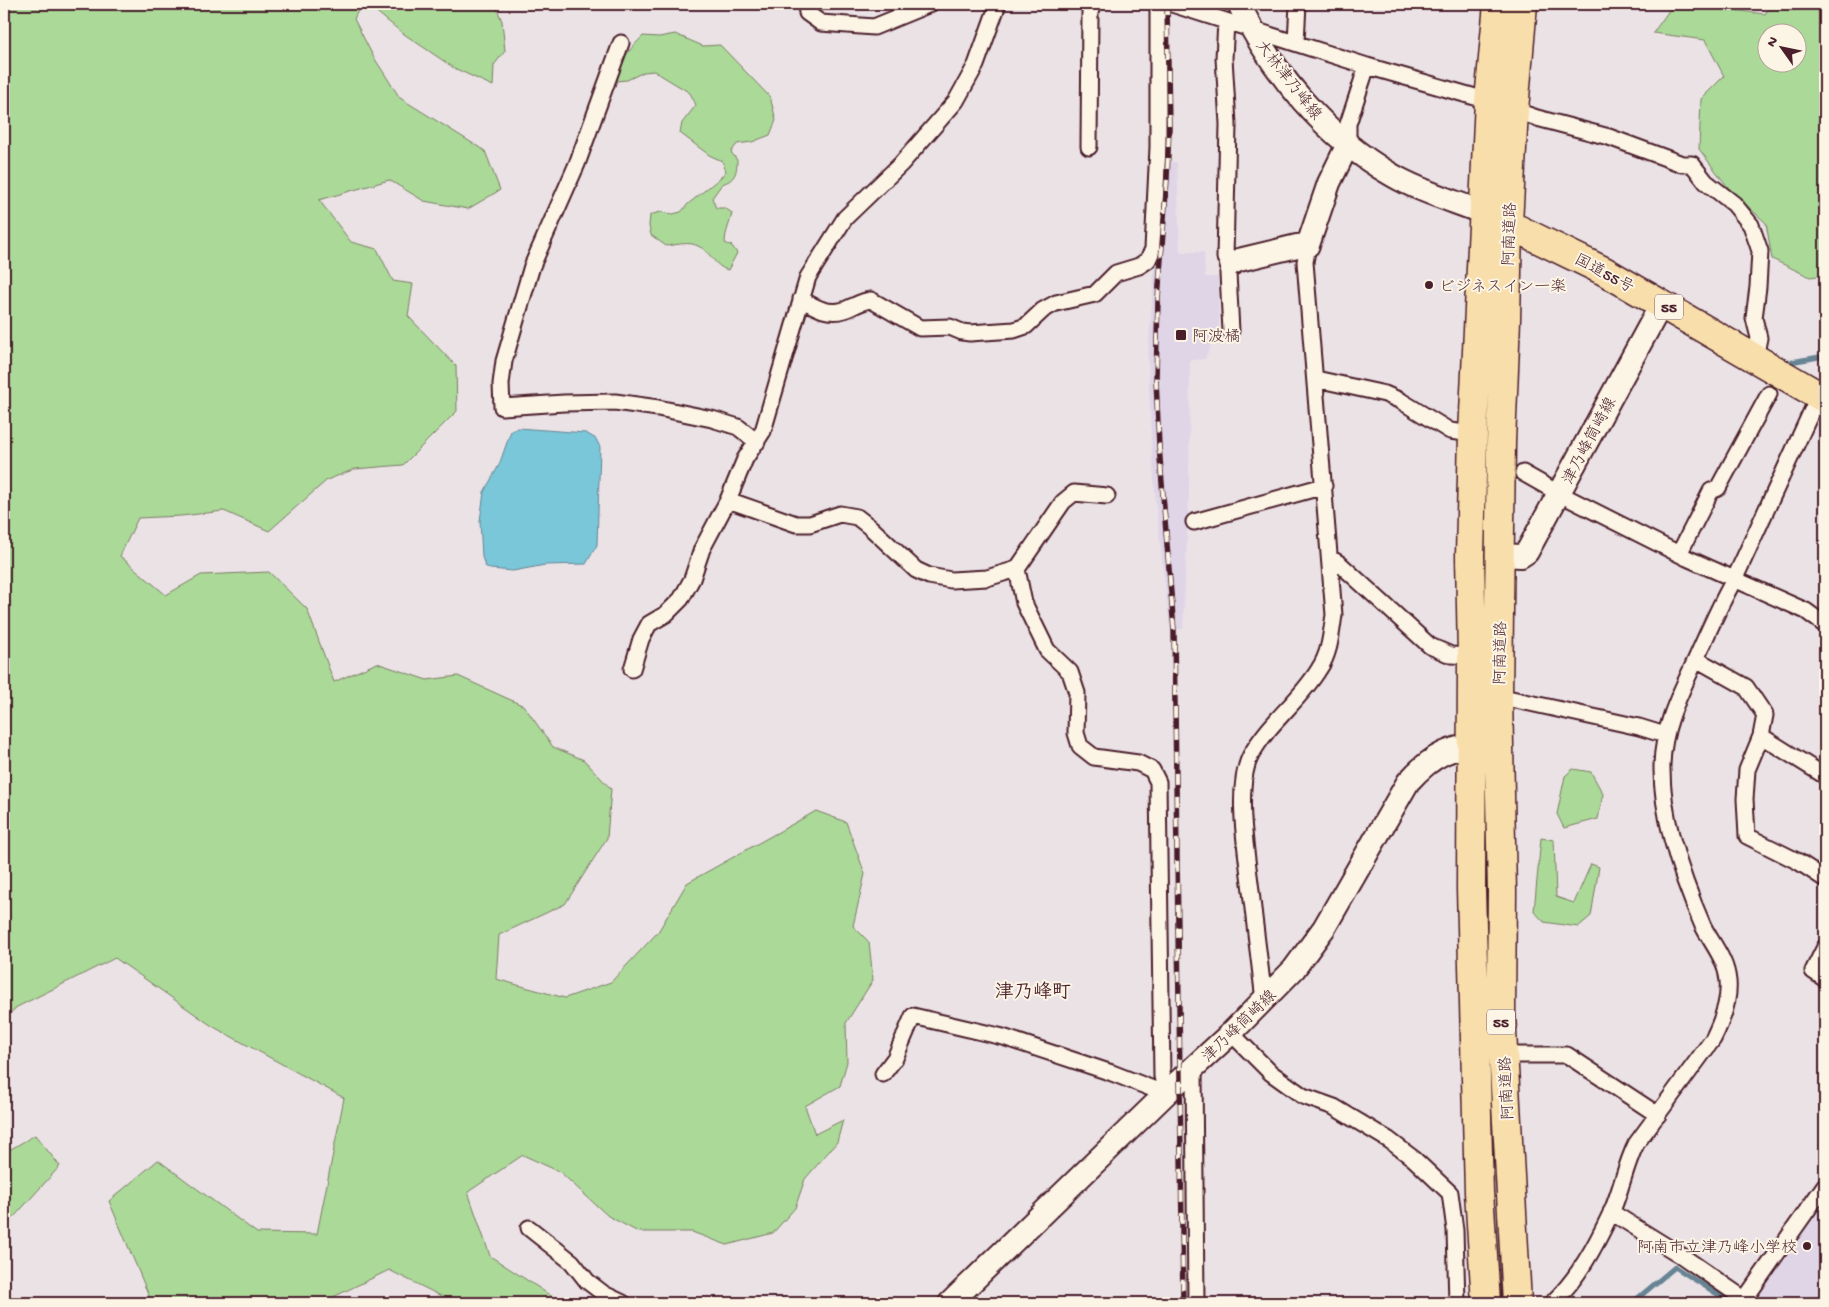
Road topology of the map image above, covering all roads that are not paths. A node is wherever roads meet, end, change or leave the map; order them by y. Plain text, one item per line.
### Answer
1 (806, 4) edge
2 (930, 4) edge
3 (998, 4) edge
4 (1092, 4) edge
5 (1158, 4) edge
6 (1172, 4) edge
7 (1298, 4) edge
8 (1498, 4) edge
9 (1523, 4) edge
10 (1232, 13) edge
11 (1251, 30) junction
12 (1296, 42) junction
13 (621, 43) dead end
14 (1367, 66) junction
15 (1489, 101) junction
16 (1514, 110) junction
17 (1348, 144) junction
18 (1089, 147) dead end
19 (1496, 219) junction
20 (1308, 245) junction
21 (1231, 264) junction
22 (802, 299) junction
23 (1662, 303) junction
24 (1231, 331) dead end
25 (1755, 358) junction
26 (1316, 379) junction
27 (1823, 393) edge
28 (1769, 394) dead end
29 (1473, 434) junction
30 (757, 442) junction
31 (1522, 473) dead end
32 (1324, 486) junction
33 (1560, 494) junction
34 (1107, 496) dead end
35 (728, 500) junction
36 (1194, 522) dead end
37 (1679, 554) junction
38 (1500, 555) junction
39 (1330, 558) junction
40 (1017, 570) junction
41 (1735, 578) junction
42 (1825, 625) edge
43 (1472, 656) junction
44 (1696, 659) junction
45 (632, 669) dead end
46 (1498, 696) junction
47 (1665, 735) junction
48 (1761, 736) junction
49 (1498, 741) junction
50 (1471, 745) junction
51 (1825, 776) edge
52 (1825, 879) edge
53 (1825, 947) edge
54 (1825, 979) edge
55 (1264, 1001) junction
56 (1231, 1033) junction
57 (1503, 1054) junction
58 (1194, 1068) junction
59 (884, 1074) dead end
60 (1166, 1094) junction
61 (1658, 1115) junction
62 (1825, 1185) edge
63 (1479, 1192) junction
64 (1450, 1193) junction
65 (1611, 1212) junction
66 (529, 1228) dead end
67 (1746, 1302) edge
68 (623, 1303) edge
69 (950, 1303) edge
70 (1196, 1303) edge
71 (1457, 1303) edge
72 (1486, 1303) edge
73 (1517, 1303) edge
74 (1552, 1303) edge

1 - 2 street
3 - 22 street
4 - 18 street
5 - 22 street
6 - 10 street
7 - 12 street
8 - 15 highway, 阿南道路 / 55
9 - 16 highway, 阿南道路 / 55
10 - 11 main road, 大林津乃峰線
10 - 21 street
11 - 12 street
11 - 17 main road, 大林津乃峰線
12 - 14 street
13 - 30 street
14 - 15 street
14 - 17 street
15 - 19 highway, 阿南道路 / 55
16 - 19 highway, 阿南道路 / 55
16 - 25 street
17 - 19 main road, 大林津乃峰線
17 - 20 main road
19 - 23 highway, 国道55号 / 55
19 - 29 highway, 阿南道路 / 55
19 - 38 highway, 阿南道路 / 55
20 - 21 main road
20 - 26 street
21 - 24 street
22 - 30 street
23 - 25 highway, 国道55号 / 55
23 - 33 main road, 津乃峰筒崎線
25 - 27 highway, 国道55号 / 55
26 - 29 street
26 - 32 street
27 - 41 street
28 - 37 street
29 - 43 highway, 阿南道路 / 55
30 - 35 street
31 - 33 street
32 - 36 street
32 - 39 street
33 - 37 street
33 - 38 main road, 津乃峰筒崎線
34 - 40 street
35 - 40 street
35 - 45 street
37 - 41 street
38 - 46 highway, 阿南道路 / 55
39 - 43 street
39 - 55 street
40 - 60 street
41 - 42 street
41 - 44 street
43 - 50 highway, 阿南道路 / 55
44 - 47 street
44 - 48 street
46 - 47 street
46 - 49 highway, 阿南道路 / 55
47 - 61 street
48 - 51 street
48 - 52 street
49 - 50 main road, 津乃峰筒崎線
49 - 57 highway, 阿南道路 / 55
50 - 55 main road, 津乃峰筒崎線
50 - 63 highway, 阿南道路 / 55
53 - 54 street
55 - 56 main road, 津乃峰筒崎線
56 - 58 main road, 津乃峰筒崎線
56 - 64 street
57 - 61 street
57 - 73 highway, 阿南道路 / 55
58 - 60 main road, 津乃峰筒崎線
58 - 70 street
59 - 60 street
60 - 69 main road, 津乃峰筒崎線
61 - 65 street
62 - 67 street
63 - 64 street
63 - 72 highway, 阿南道路 / 55
64 - 71 street
65 - 67 street
65 - 74 street
66 - 68 street

